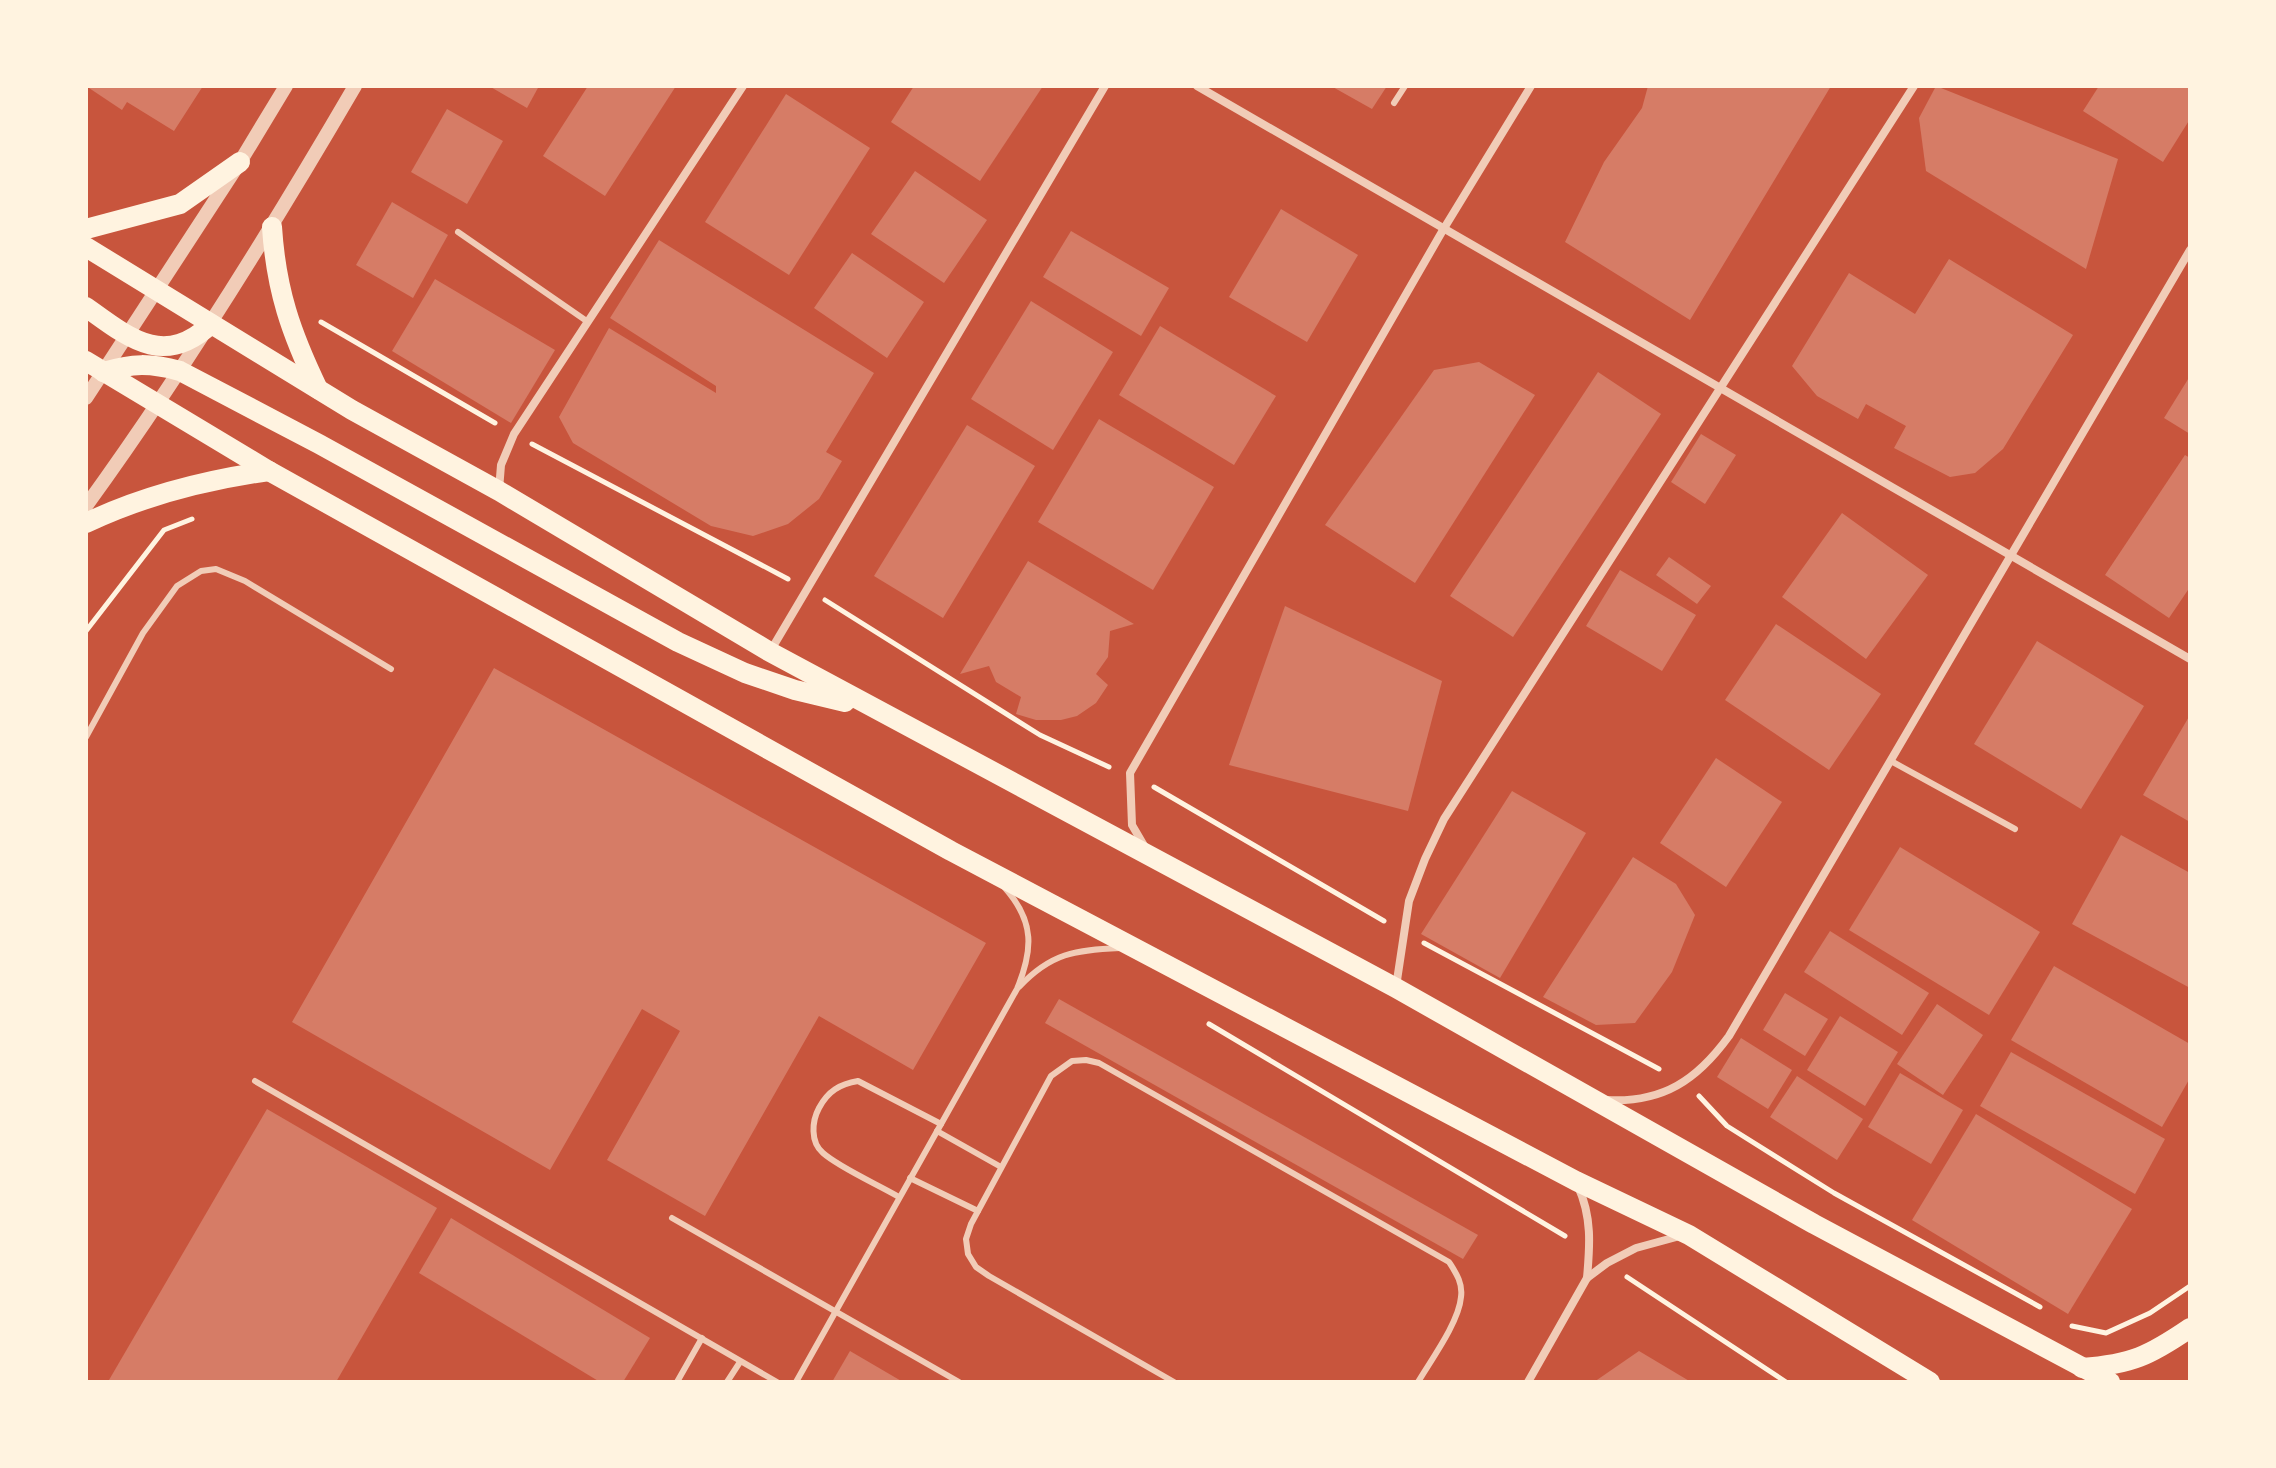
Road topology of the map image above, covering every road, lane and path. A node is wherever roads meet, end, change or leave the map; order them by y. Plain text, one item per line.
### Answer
1 (286, 86) edge
2 (355, 86) edge
3 (743, 86) edge
4 (1105, 86) edge
5 (1197, 86) edge
6 (1405, 86) edge
7 (1531, 86) edge
8 (1914, 86) edge
9 (1394, 103) dead end
10 (240, 162) junction
11 (272, 227) junction
12 (86, 229) edge
13 (1443, 230) junction
14 (458, 232) dead end
15 (86, 247) edge
16 (2190, 250) edge
17 (155, 290) junction
18 (282, 300) junction
19 (86, 307) edge
20 (588, 322) junction
21 (211, 324) junction
22 (126, 335) junction
23 (94, 366) edge
24 (180, 371) junction
25 (1721, 388) junction
26 (318, 389) junction
27 (86, 398) edge
28 (158, 406) junction
29 (514, 434) junction
30 (269, 471) junction
31 (499, 491) junction
32 (86, 506) edge
33 (86, 523) edge
34 (164, 530) dead end
35 (2011, 556) junction
36 (806, 588) junction
37 (86, 631) edge
38 (770, 652) junction
39 (2190, 659) edge
40 (391, 669) dead end
41 (872, 708) junction
42 (86, 737) edge
43 (1891, 761) junction
44 (1130, 773) junction
45 (2015, 829) dead end
46 (1149, 855) junction
47 (990, 871) junction
48 (1405, 932) junction
49 (1132, 947) junction
50 (1396, 988) junction
51 (1017, 989) junction
52 (1207, 1023) dead end
53 (255, 1081) dead end
54 (1686, 1081) junction
55 (1594, 1099) junction
56 (939, 1127) junction
57 (1001, 1167) junction
58 (910, 1178) junction
59 (1576, 1181) junction
60 (899, 1197) junction
61 (978, 1211) junction
62 (672, 1218) dead end
63 (1689, 1235) junction
64 (1590, 1251) junction
65 (1607, 1263) junction
66 (1587, 1278) junction
67 (2190, 1286) edge
68 (2046, 1312) dead end
69 (835, 1313) junction
70 (2071, 1326) dead end
71 (2190, 1328) edge
72 (702, 1338) junction
73 (740, 1362) junction
74 (2082, 1368) junction
75 (1420, 1381) edge
76 (677, 1382) edge
77 (727, 1382) edge
78 (777, 1382) edge
79 (796, 1382) edge
80 (959, 1382) edge
81 (1174, 1382) edge
82 (1528, 1382) edge
83 (1786, 1382) edge
84 (1930, 1382) edge
85 (2110, 1382) edge

1 - 10 street
2 - 11 street
3 - 20 street
4 - 36 street
5 - 13 street
6 - 9 lane
7 - 13 street
8 - 25 street
10 - 12 main road
10 - 17 street
11 - 18 main road
11 - 21 street
13 - 25 street
13 - 44 street
14 - 20 lane
15 - 17 main road
16 - 35 street
17 - 21 main road
17 - 22 street
18 - 26 main road
18 - 29 path
19 - 22 main road
20 - 29 street
21 - 22 main road
21 - 24 street
21 - 26 main road
22 - 23 street
23 - 24 main road
23 - 27 street
23 - 28 main road
24 - 28 street
24 - 41 main road
25 - 35 street
25 - 48 street
26 - 31 main road
28 - 30 main road
28 - 32 street
29 - 31 street
29 - 36 path
30 - 33 main road
30 - 47 main road
31 - 38 main road
34 - 37 path
35 - 39 street
35 - 43 street
36 - 38 street
36 - 44 path
38 - 41 main road
40 - 42 lane
41 - 46 main road
43 - 45 lane
43 - 54 street
44 - 46 street
44 - 48 path
46 - 50 main road
47 - 49 main road
47 - 51 lane
48 - 50 street
48 - 54 path
49 - 51 lane
49 - 59 main road
50 - 55 main road
51 - 56 lane
52 - 64 path
53 - 72 lane
54 - 55 street
54 - 68 path
55 - 74 main road
56 - 57 lane
56 - 58 lane
56 - 60 lane
57 - 61 lane
57 - 75 lane
58 - 60 lane
58 - 61 lane
59 - 63 main road
59 - 64 street
60 - 69 lane
61 - 81 lane
62 - 69 lane
63 - 65 street
63 - 84 main road
64 - 66 street
65 - 66 street
65 - 83 path
66 - 82 street
67 - 70 path
69 - 79 lane
69 - 80 lane
71 - 74 main road
72 - 73 lane
72 - 76 lane
73 - 77 lane
73 - 78 lane
74 - 85 main road

